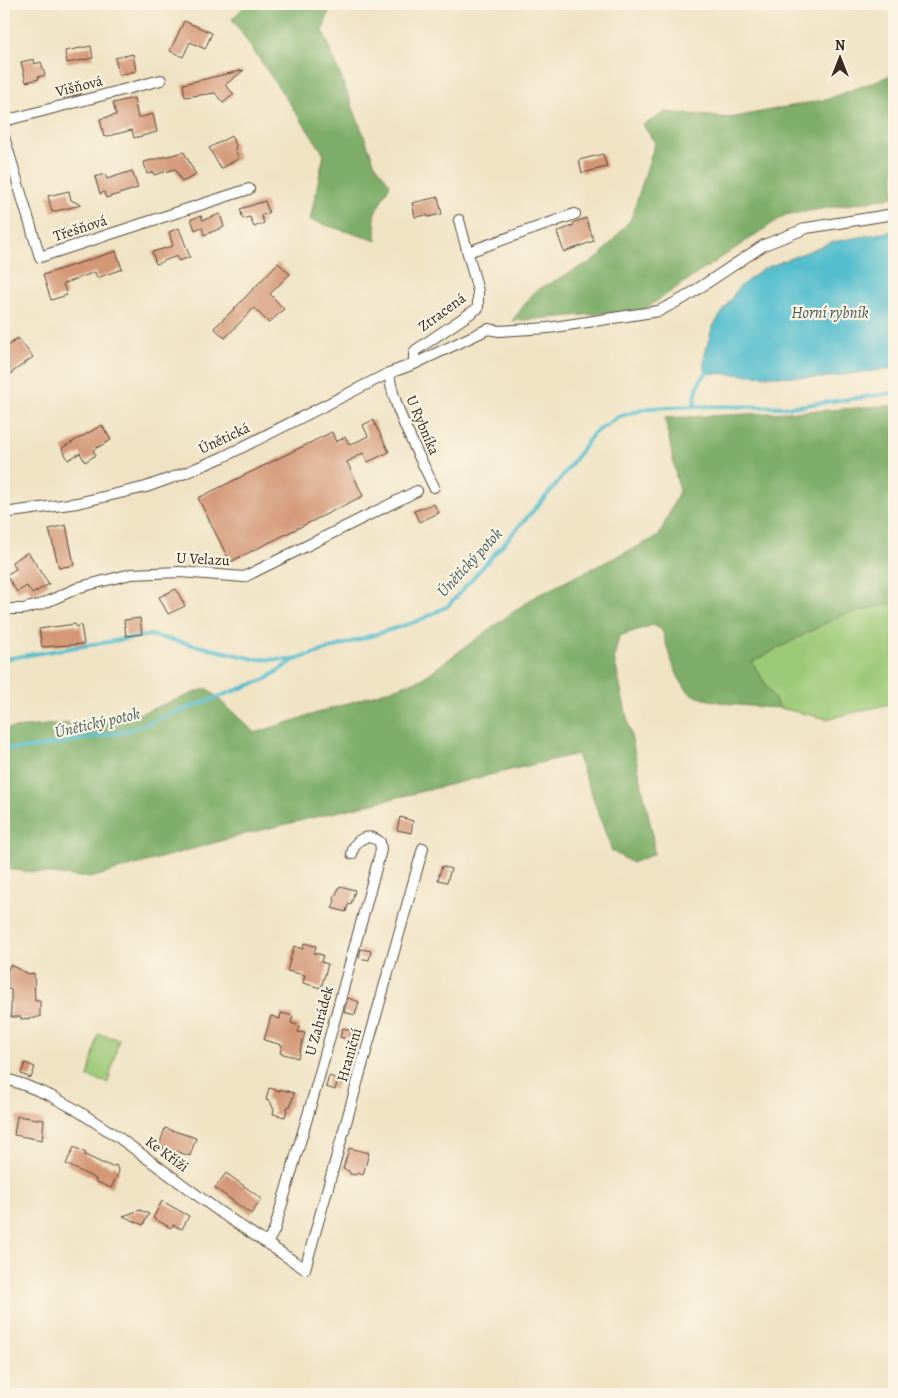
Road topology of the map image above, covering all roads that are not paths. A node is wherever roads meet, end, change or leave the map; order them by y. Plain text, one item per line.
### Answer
1 (161, 80) dead end
2 (4, 121) edge
3 (4, 137) edge
4 (249, 189) dead end
5 (575, 214) dead end
6 (894, 214) edge
7 (458, 220) dead end
8 (468, 252) junction
9 (414, 364) junction
10 (389, 374) junction
11 (434, 487) dead end
12 (417, 491) dead end
13 (4, 514) edge
14 (4, 609) edge
15 (423, 848) dead end
16 (352, 854) dead end
17 (4, 1078) edge
18 (267, 1243) junction
19 (305, 1269) joint

1 - 2 street, Višňová
3 - 4 street, Třešňová
5 - 8 street
6 - 9 street, Únětická
7 - 8 street, Ztracená
8 - 9 street, Ztracená
9 - 10 street, Únětická
10 - 11 street, U Rybníka
10 - 13 street, Únětická
12 - 14 street, U Velazu
15 - 19 street, Hraniční
16 - 18 street, U Zahrádek
17 - 18 street, Ke Kříži
18 - 19 street, Ke Kříži

